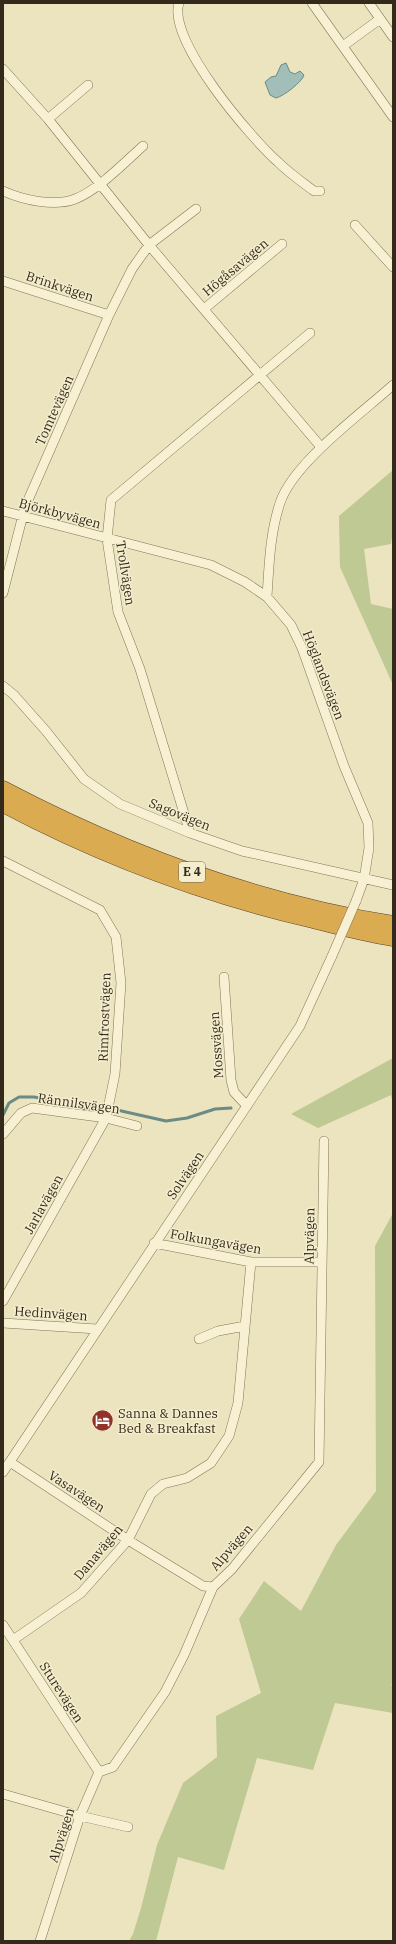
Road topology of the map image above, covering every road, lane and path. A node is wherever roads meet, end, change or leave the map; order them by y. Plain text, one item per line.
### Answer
1 (179, 3) edge
2 (312, 3) edge
3 (369, 3) edge
4 (380, 19) junction
5 (393, 36) edge
6 (344, 46) junction
7 (3, 69) edge
8 (88, 85) dead end
9 (393, 117) edge
10 (48, 119) junction
11 (143, 146) dead end
12 (99, 184) junction
13 (3, 191) edge
14 (320, 191) dead end
15 (196, 209) dead end
16 (355, 225) dead end
17 (282, 244) dead end
18 (148, 245) junction
19 (393, 267) edge
20 (3, 281) edge
21 (204, 309) junction
22 (109, 315) junction
23 (310, 333) dead end
24 (260, 375) junction
25 (393, 386) edge
26 (322, 447) junction
27 (3, 511) edge
28 (23, 516) junction
29 (107, 540) junction
30 (3, 593) edge
31 (266, 597) junction
32 (3, 686) edge
33 (3, 789) edge
34 (3, 804) edge
35 (190, 833) junction
36 (3, 861) edge
37 (364, 879) junction
38 (393, 885) edge
39 (393, 924) edge
40 (393, 938) edge
41 (224, 976) dead end
42 (247, 1106) junction
43 (106, 1118) junction
44 (137, 1126) dead end
45 (3, 1134) edge
46 (324, 1141) dead end
47 (154, 1243) junction
48 (251, 1262) junction
49 (321, 1262) junction
50 (3, 1301) edge
51 (3, 1323) edge
52 (246, 1326) junction
53 (98, 1328) junction
54 (199, 1339) dead end
55 (10, 1462) junction
56 (3, 1472) edge
57 (128, 1540) junction
58 (213, 1587) junction
59 (3, 1625) edge
60 (13, 1640) junction
61 (99, 1772) junction
62 (3, 1794) edge
63 (80, 1816) junction
64 (128, 1827) dead end
65 (40, 1941) edge

1 - 14 street
2 - 6 street
3 - 4 street
4 - 5 street
4 - 6 street
6 - 9 street
7 - 10 street, Högåsavägen
8 - 10 street
10 - 12 street, Högåsavägen
11 - 12 street
12 - 13 street
12 - 18 street, Högåsavägen
15 - 18 street
16 - 19 street
17 - 21 street, Högåsavägen
18 - 21 street, Högåsavägen
18 - 22 street, Tomtevägen
20 - 22 street, Brinkvägen
21 - 24 street, Högåsavägen
22 - 28 street, Tomtevägen
23 - 24 street
24 - 26 street, Högåsavägen
24 - 29 street, Trollvägen
25 - 26 street
26 - 31 street
27 - 28 street, Björkbyvägen
28 - 29 street, Björkbyvägen
28 - 30 street, Tomtevägen
29 - 31 street, Björkbyvägen
29 - 35 street, Trollvägen
31 - 37 street, Höglandsvägen
32 - 35 street, Sagovägen
33 - 39 highway, E 4
34 - 40 highway, E 4
35 - 37 street, Sagovägen
36 - 43 street, Rimfrostvägen
37 - 38 street, Sagovägen
37 - 42 street, Solvägen, bridge
41 - 42 street, Mossvägen
42 - 47 street, Solvägen
43 - 44 street, Rännilsvägen
43 - 45 street, Rännilsvägen
43 - 50 street, Jarlavägen
46 - 49 street, Alpvägen
47 - 48 street, Folkungavägen
47 - 53 street, Solvägen
48 - 49 street, Folkungavägen
48 - 52 street, Danavägen
49 - 58 street, Alpvägen
51 - 53 street, Hedinvägen
52 - 54 street
52 - 57 street, Danavägen
53 - 55 street, Solvägen
55 - 56 street, Solvägen
55 - 57 street, Vasavägen
57 - 58 street, Vasavägen
57 - 60 street, Danavägen
58 - 61 street, Alpvägen
59 - 60 street, Sturevägen
60 - 61 street, Sturevägen
61 - 63 street, Alpvägen
62 - 63 street
63 - 64 street
63 - 65 street, Alpvägen

